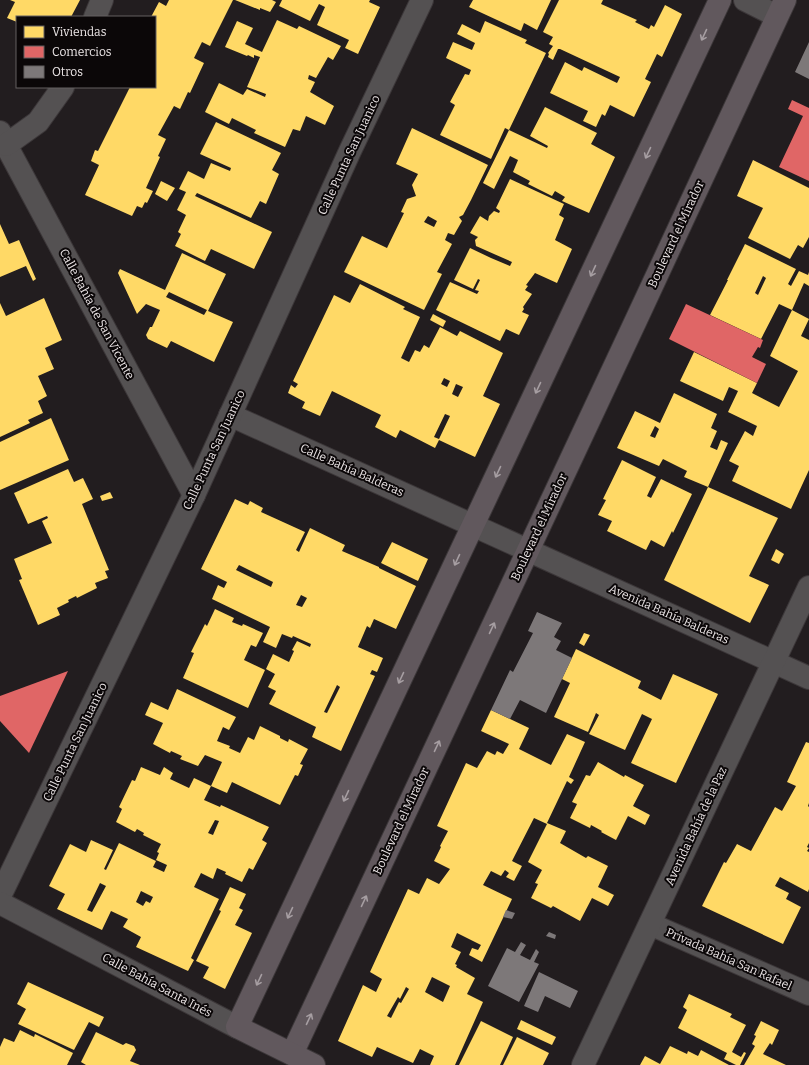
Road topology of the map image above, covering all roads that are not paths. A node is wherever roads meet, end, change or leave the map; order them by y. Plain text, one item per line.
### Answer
1 (102, 0) edge
2 (422, 0) edge
3 (720, 0) edge
4 (745, 0) edge
5 (781, 8) edge
6 (95, 16) edge
7 (62, 88) edge
8 (3, 138) edge
9 (230, 415) junction
10 (194, 495) junction
11 (473, 525) junction
12 (528, 550) junction
13 (809, 587) edge
14 (774, 662) junction
15 (809, 678) edge
16 (0, 896) edge
17 (0, 903) edge
18 (650, 924) junction
19 (809, 994) edge
20 (237, 1027) junction
21 (292, 1054) junction
22 (314, 1065) edge
23 (583, 1065) edge

1 - 6 street
2 - 9 street, Calle Punta San Juanico
3 -> 11 main road
4 - 5 street
5 - 12 main road, Boulevard el Mirador
7 - 8 street
8 - 10 street, Calle Bahía de San Vicente
9 - 10 street, Calle Punta San Juanico
9 - 11 street, Calle Bahía Balderas
10 - 16 street, Calle Punta San Juanico
11 - 12 street, Calle Bahía Balderas
11 -> 20 main road
12 - 14 street, Avenida Bahía Balderas
21 -> 12 main road, Boulevard el Mirador
13 - 14 street, Avenida Bahía de la Paz
14 - 15 street, Avenida Bahía Balderas
14 - 18 street, Avenida Bahía de la Paz
17 - 20 street, Calle Bahía Santa Inés
18 - 19 street, Privada Bahía San Rafael
18 - 23 street, Avenida Bahía de la Paz
20 - 21 main road, Calle Bahía Santa Inés
21 - 22 main road, Calle Bahía Santa Inés

